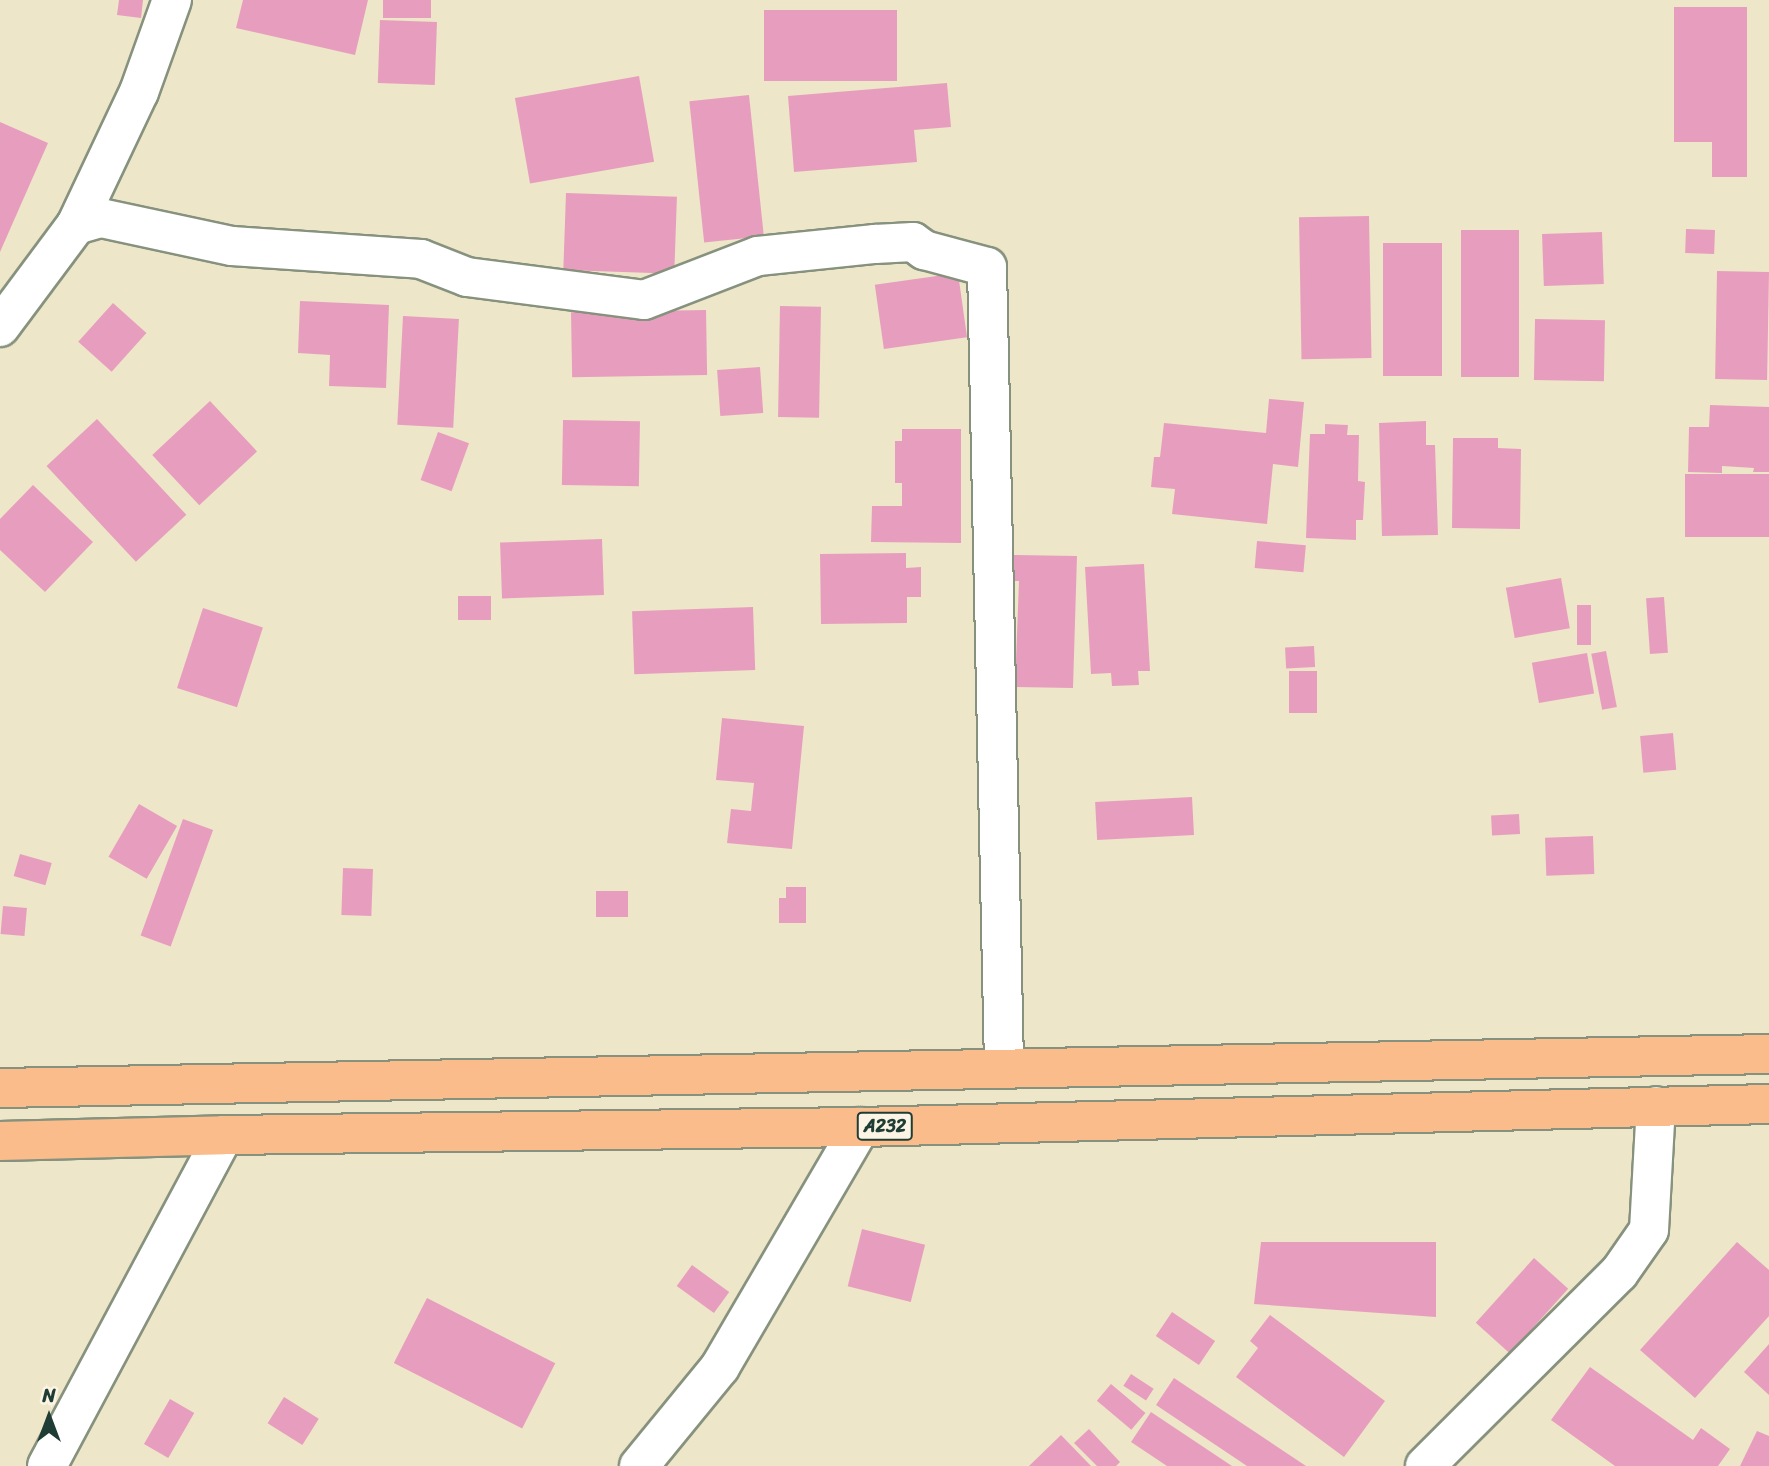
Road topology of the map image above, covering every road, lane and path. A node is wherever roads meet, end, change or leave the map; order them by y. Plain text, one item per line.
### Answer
1 (172, 0) edge
2 (76, 225) junction
3 (0, 327) edge
4 (1769, 1054) edge
5 (1479, 1061) junction
6 (1004, 1068) junction
7 (0, 1088) edge
8 (1769, 1104) edge
9 (1656, 1106) junction
10 (1480, 1109) junction
11 (860, 1127) junction
12 (224, 1135) junction
13 (0, 1141) edge
14 (47, 1466) edge
15 (639, 1466) edge
16 (1425, 1466) edge

1 - 2 street
2 - 3 street
2 - 6 street
4 - 5 highway
5 - 6 highway
5 - 10 highway
6 - 7 highway
8 - 9 highway, A232
9 - 10 highway, A232
9 - 16 street
10 - 11 highway, A232
11 - 12 highway, A232
11 - 15 street
12 - 13 highway, A232
12 - 14 street

